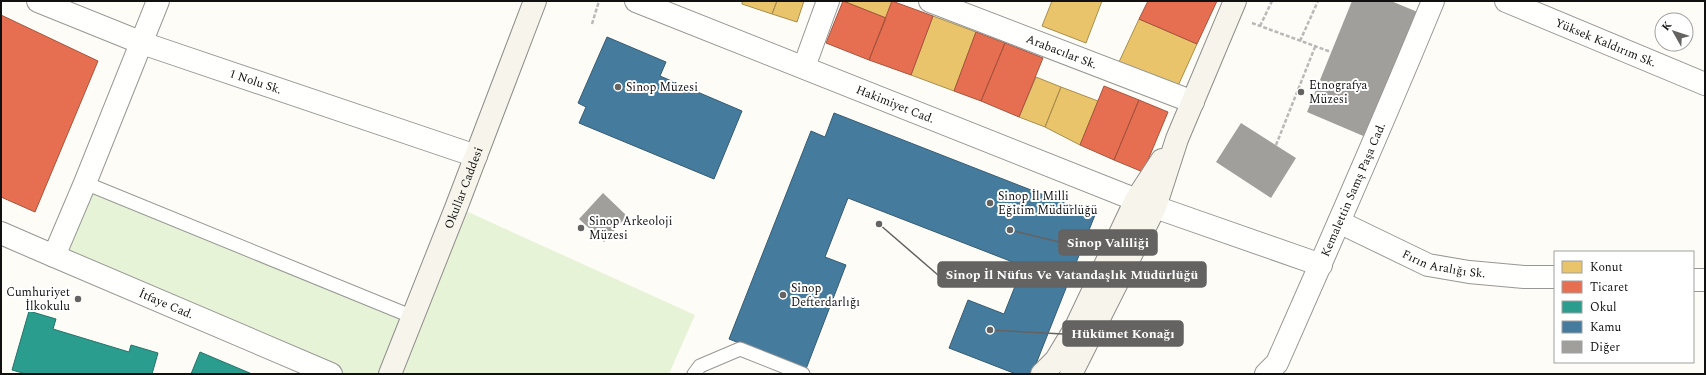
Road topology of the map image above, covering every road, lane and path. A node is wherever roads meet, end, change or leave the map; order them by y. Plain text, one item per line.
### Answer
1 (38, 1) edge
2 (158, 1) edge
3 (535, 1) edge
4 (599, 1) edge
5 (636, 1) edge
6 (828, 1) edge
7 (930, 1) edge
8 (1272, 1) edge
9 (1318, 1) edge
10 (1433, 1) edge
11 (1506, 1) edge
12 (1232, 8) edge
13 (592, 24) dead end
14 (1260, 26) junction
15 (1300, 41) junction
16 (142, 43) junction
17 (1315, 47) junction
18 (1331, 52) dead end
19 (804, 67) junction
20 (1705, 84) edge
21 (1193, 102) junction
22 (1276, 145) dead end
23 (476, 156) junction
24 (85, 184) junction
25 (1145, 203) junction
26 (1339, 222) junction
27 (1, 233) edge
28 (54, 256) junction
29 (1320, 265) junction
30 (1554, 278) edge
31 (1694, 280) edge
32 (1705, 280) edge
33 (413, 318) junction
34 (331, 374) edge
35 (390, 374) edge
36 (694, 374) edge
37 (803, 374) edge
38 (1042, 374) edge
39 (1071, 374) edge
40 (1266, 374) edge

1 - 16 street, 1 Nolu Sk.
2 - 16 street
3 - 23 main road, Okullar Caddesi
4 - 13 path
5 - 19 street, Hakimiyet Cad.
6 - 19 street
7 - 21 street, Arabacılar Sk.
8 - 14 path
9 - 15 path
10 - 26 street, Kemalettin Samş Paşa Cad.
11 - 20 street, Yüksek Kaldırım Sk.
12 - 14 path
12 - 21 main road
14 - 15 path
15 - 17 path
16 - 23 street, 1 Nolu Sk.
16 - 24 street
17 - 18 path
17 - 22 path
19 - 25 street, Hakimiyet Cad.
21 - 25 main road
23 - 33 main road, Okullar Caddesi
24 - 28 street
24 - 33 lane
25 - 29 street, Hakimiyet Cad.
25 - 38 main road
25 - 39 main road
26 - 29 street, Kemalettin Samş Paşa Cad.
26 - 30 street, Fırın Aralığı Sk.
27 - 28 street, İtfaye Cad.
28 - 34 street, İtfaye Cad.
29 - 40 street, Kemalettin Samş Paşa Cad.
31 - 32 street
33 - 35 main road, Okullar Caddesi
36 - 37 lane

